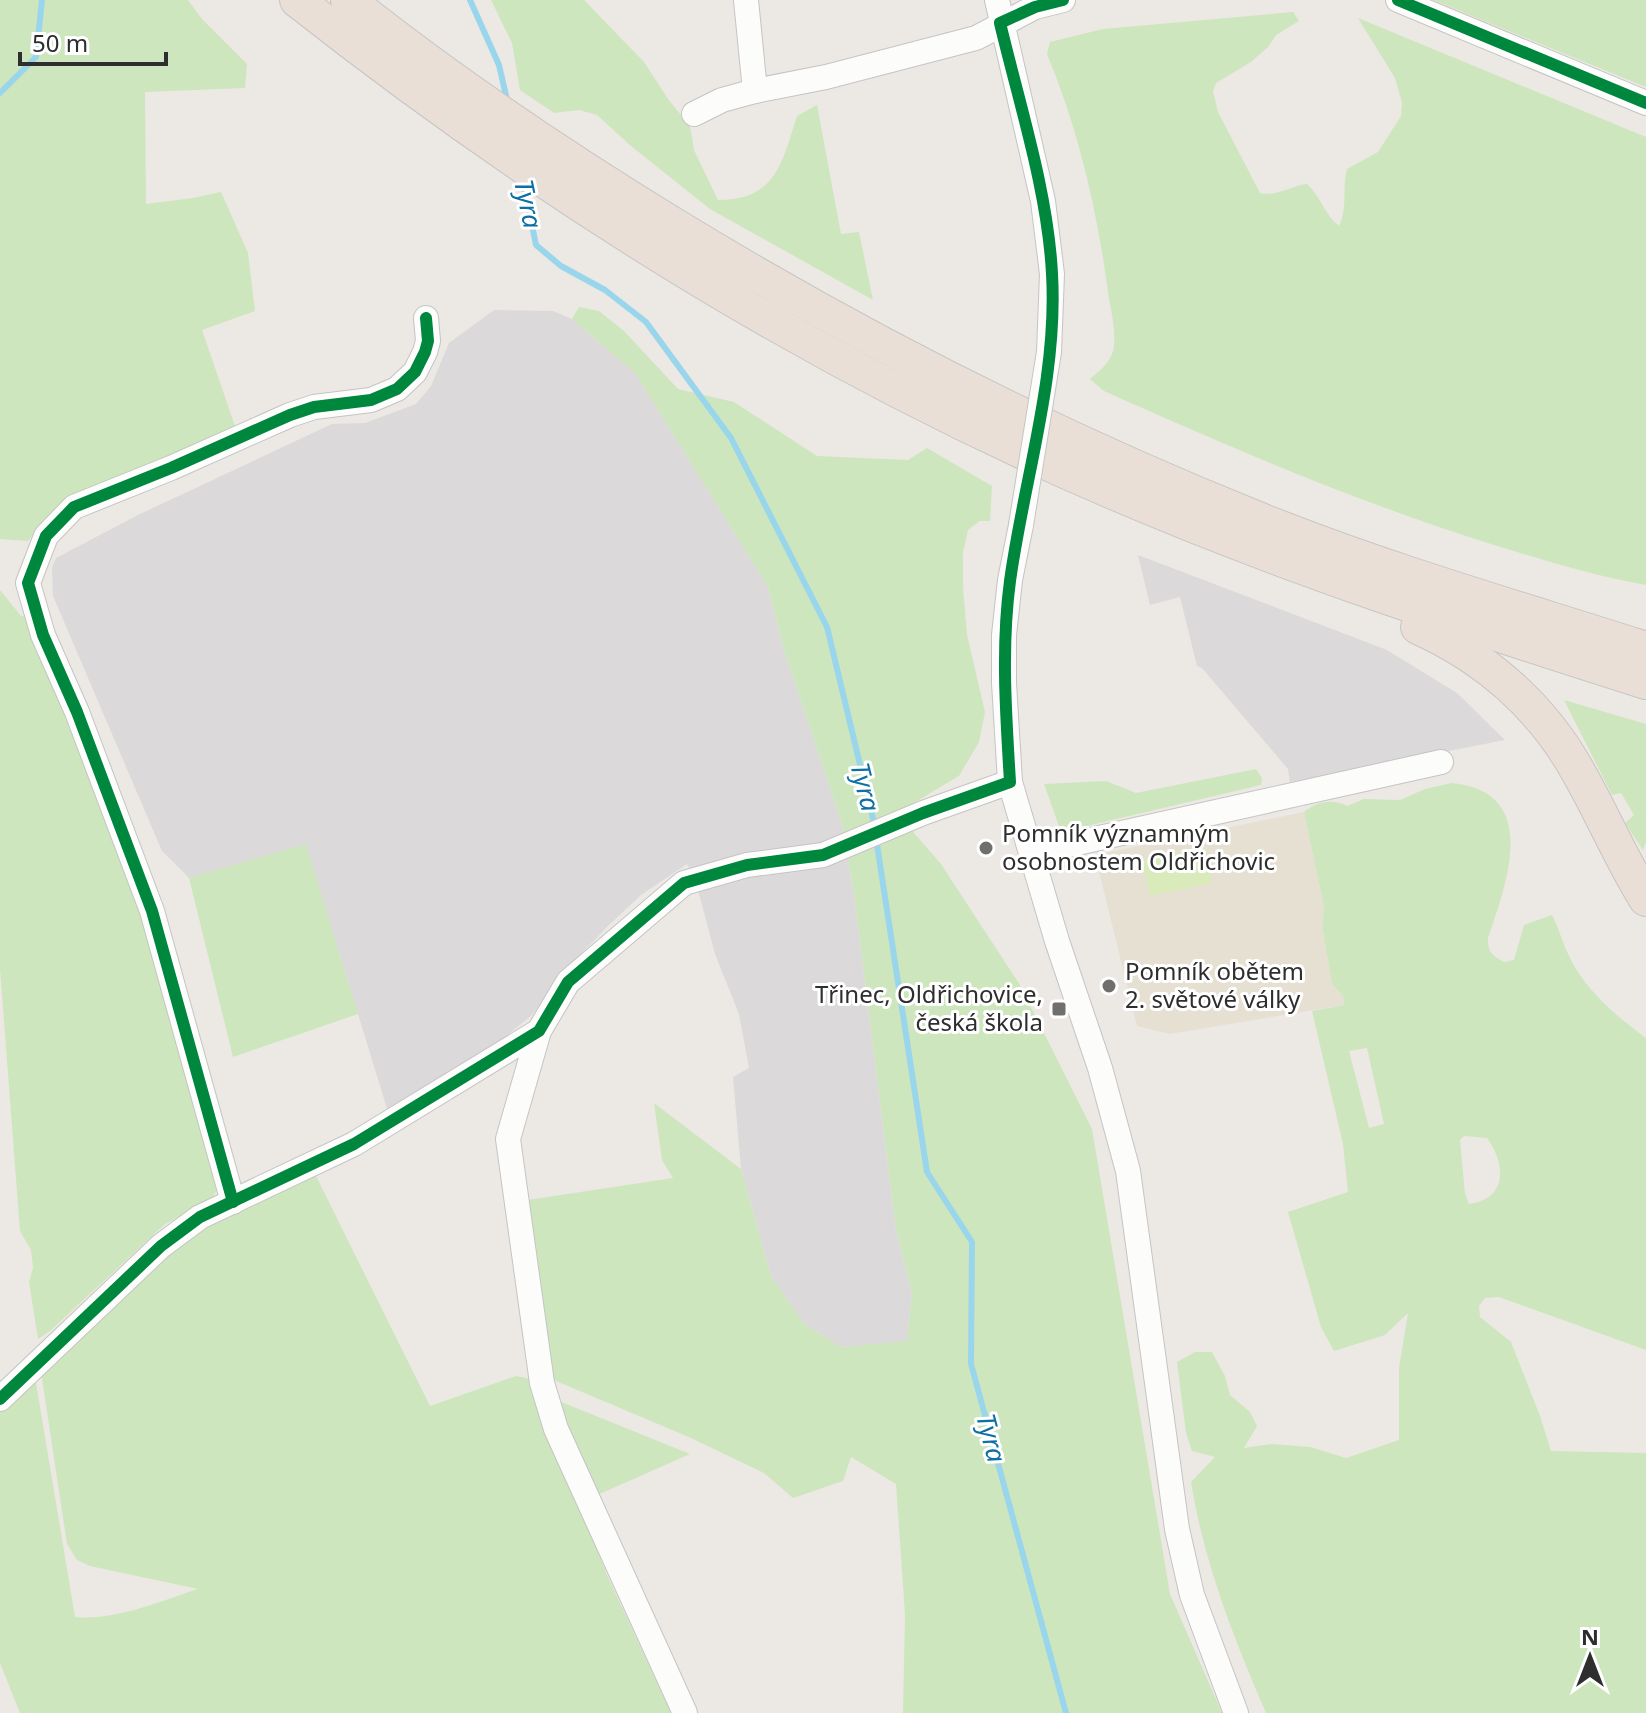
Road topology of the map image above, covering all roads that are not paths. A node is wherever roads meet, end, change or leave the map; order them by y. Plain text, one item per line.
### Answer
1 (297, 0) edge
2 (348, 0) edge
3 (746, 0) edge
4 (1063, 0) edge
5 (1398, 0) edge
6 (998, 12) edge
7 (755, 91) junction
8 (1646, 103) edge
9 (694, 114) dead end
10 (426, 318) dead end
11 (1259, 552) junction
12 (1414, 575) junction
13 (1646, 625) edge
14 (1646, 649) edge
15 (1646, 682) edge
16 (1441, 762) dead end
17 (1010, 782) junction
18 (1032, 853) junction
19 (1646, 899) edge
20 (539, 1031) junction
21 (233, 1202) junction
22 (0, 1399) edge
23 (685, 1713) edge
24 (1236, 1713) edge

1 - 11 highway
2 - 12 highway
3 - 7 street
4 - 6 street
5 - 8 street
6 - 7 street
6 - 17 street, bridge
7 - 9 street
10 - 21 street
11 - 15 highway
11 - 19 highway
12 - 13 highway
12 - 14 highway
16 - 18 street
17 - 18 street
17 - 20 street
18 - 24 street
20 - 21 street
20 - 23 street
21 - 22 street

